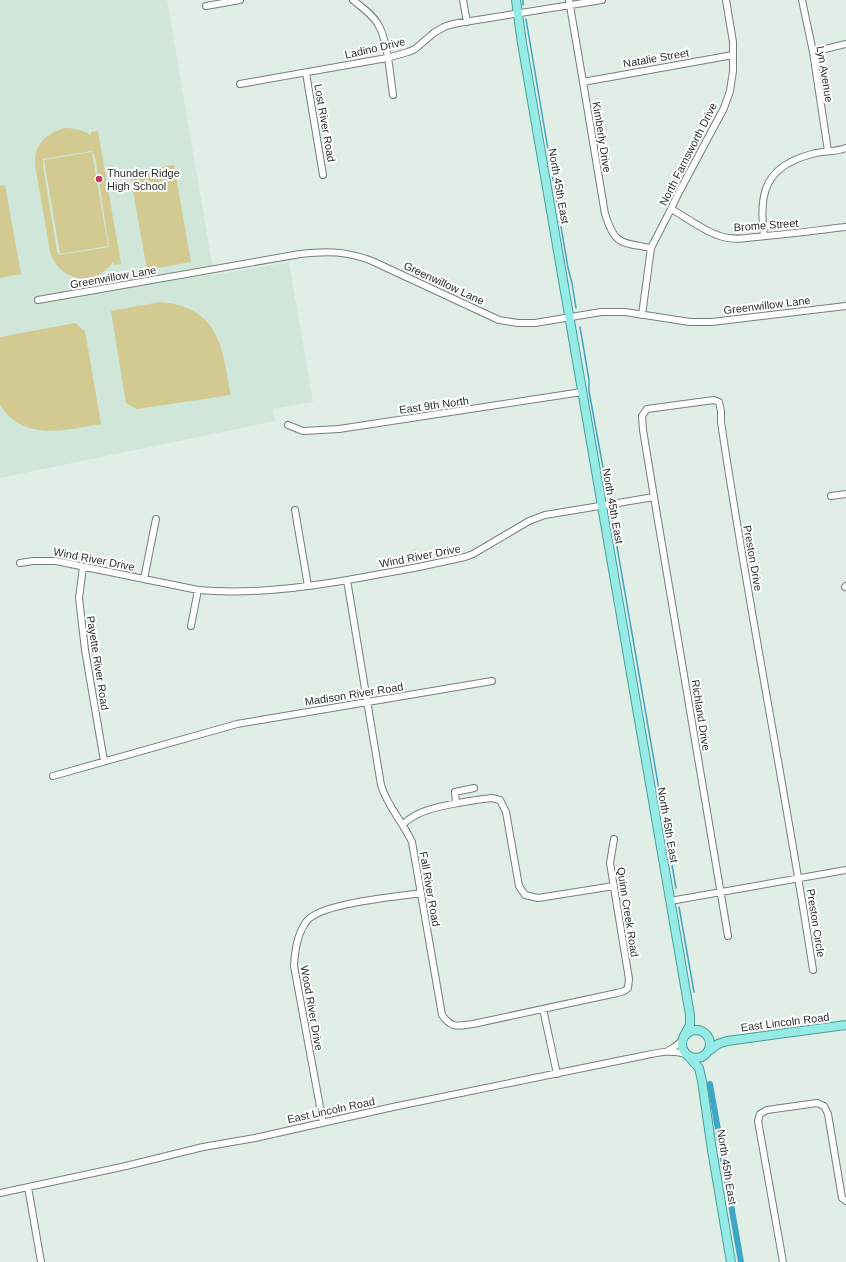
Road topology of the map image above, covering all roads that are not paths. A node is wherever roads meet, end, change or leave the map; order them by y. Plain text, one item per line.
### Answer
1 (240, 0) edge
2 (353, 0) edge
3 (464, 0) edge
4 (516, 0) edge
5 (602, 0) edge
6 (726, 0) edge
7 (802, 0) edge
8 (569, 3) edge
9 (206, 6) dead end
10 (518, 14) junction
11 (467, 22) junction
12 (846, 44) edge
13 (813, 52) junction
14 (733, 55) junction
15 (387, 58) junction
16 (306, 73) junction
17 (583, 82) junction
18 (240, 84) dead end
19 (392, 95) dead end
20 (846, 148) edge
21 (828, 151) junction
22 (323, 176) dead end
23 (671, 209) junction
24 (846, 227) edge
25 (764, 236) junction
26 (651, 248) junction
27 (38, 300) dead end
28 (846, 306) edge
29 (642, 315) junction
30 (570, 317) junction
31 (582, 392) junction
32 (288, 425) dead end
33 (846, 494) edge
34 (831, 496) dead end
35 (654, 497) junction
36 (602, 506) junction
37 (295, 510) dead end
38 (156, 519) dead end
39 (20, 563) dead end
40 (83, 567) junction
41 (144, 579) junction
42 (346, 580) junction
43 (308, 586) junction
44 (198, 590) junction
45 (191, 626) dead end
46 (492, 682) dead end
47 (367, 702) junction
48 (104, 761) junction
49 (53, 776) dead end
50 (474, 788) dead end
51 (456, 803) junction
52 (403, 824) junction
53 (614, 839) dead end
54 (846, 870) edge
55 (799, 878) junction
56 (614, 886) junction
57 (720, 892) junction
58 (421, 893) junction
59 (670, 901) junction
60 (728, 936) dead end
61 (813, 970) dead end
62 (628, 988) joint
63 (543, 1009) junction
64 (690, 1015) junction
65 (846, 1025) edge
66 (704, 1033) junction
67 (683, 1038) junction
68 (727, 1041) junction
69 (668, 1051) junction
70 (708, 1052) junction
71 (687, 1056) junction
72 (557, 1074) junction
73 (702, 1076) junction
74 (323, 1123) junction
75 (28, 1187) junction
76 (0, 1193) edge
77 (846, 1201) edge
78 (41, 1262) edge
79 (731, 1262) edge
80 (783, 1262) edge

1 - 9 street
2 - 15 street
3 - 11 street
4 - 10 main road, North 45th East
5 - 8 street, Ladino Drive
6 - 14 street, North Farnsworth Drive
7 - 13 street, Lyn Avenue
8 - 10 street, Ladino Drive
8 - 17 street, Kimberly Drive
10 - 11 street, Ladino Drive
10 - 30 main road, North 45th East
11 - 15 street, Ladino Drive
12 - 13 street
13 - 21 street, Lyn Avenue
14 - 17 street, Natalie Street
14 - 23 street, North Farnsworth Drive
15 - 16 street, Ladino Drive
15 - 19 street
16 - 18 street, Ladino Drive
16 - 22 street, Lost River Road
17 - 26 street, Kimberly Drive
20 - 21 street
21 - 25 street
23 - 25 street, Brome Street
23 - 26 street, North Farnsworth Drive
24 - 25 street, Brome Street
26 - 29 street, North Farnsworth Drive
27 - 30 street, Greenwillow Lane
28 - 29 street, Greenwillow Lane
29 - 30 street, Greenwillow Lane
30 - 31 main road, North 45th East
31 - 32 street, East 9th North
31 - 36 main road, North 45th East
33 - 34 street
35 - 36 street, Wind River Drive
35 - 55 street, Preston Drive
35 - 57 street, Richland Drive
36 - 42 street, Wind River Drive
36 - 59 main road, North 45th East
37 - 43 street
38 - 41 street
39 - 40 street, Wind River Drive
40 - 41 street, Wind River Drive
40 - 48 street, Payette River Road
41 - 44 street, Wind River Drive
42 - 43 street, Wind River Drive
42 - 47 street, Fall River Road
43 - 44 street, Wind River Drive
44 - 45 street
46 - 47 street, Madison River Road
47 - 48 street, Madison River Road
47 - 52 street, Fall River Road
48 - 49 street, Madison River Road
50 - 51 street
51 - 52 street
51 - 56 street
52 - 58 street, Fall River Road
53 - 56 street, Quinn Creek Road
54 - 55 street
55 - 57 street
55 - 61 street, Preston Circle
56 - 62 street, Quinn Creek Road
57 - 59 street
57 - 60 street, Richland Drive
58 - 63 street, Fall River Road
58 - 74 street, Wood River Drive
59 - 64 main road, North 45th East
62 - 63 street, Fall River Road
63 - 72 street
64 - 66 main road, North 45th East
64 - 67 main road, North 45th East
65 - 68 main road, East Lincoln Road
66 - 67 main road
66 - 68 main road, East Lincoln Road
66 - 70 main road
67 - 69 street, East Lincoln Road
67 - 71 main road
68 - 70 main road, East Lincoln Road
69 - 71 street, East Lincoln Road
69 - 72 street, East Lincoln Road
70 - 71 main road
70 - 73 main road, North 45th East
71 - 73 main road, North 45th East
72 - 74 street, East Lincoln Road
73 - 79 main road, North 45th East
74 - 75 street, East Lincoln Road
75 - 76 street, East Lincoln Road
75 - 78 street
77 - 80 street

